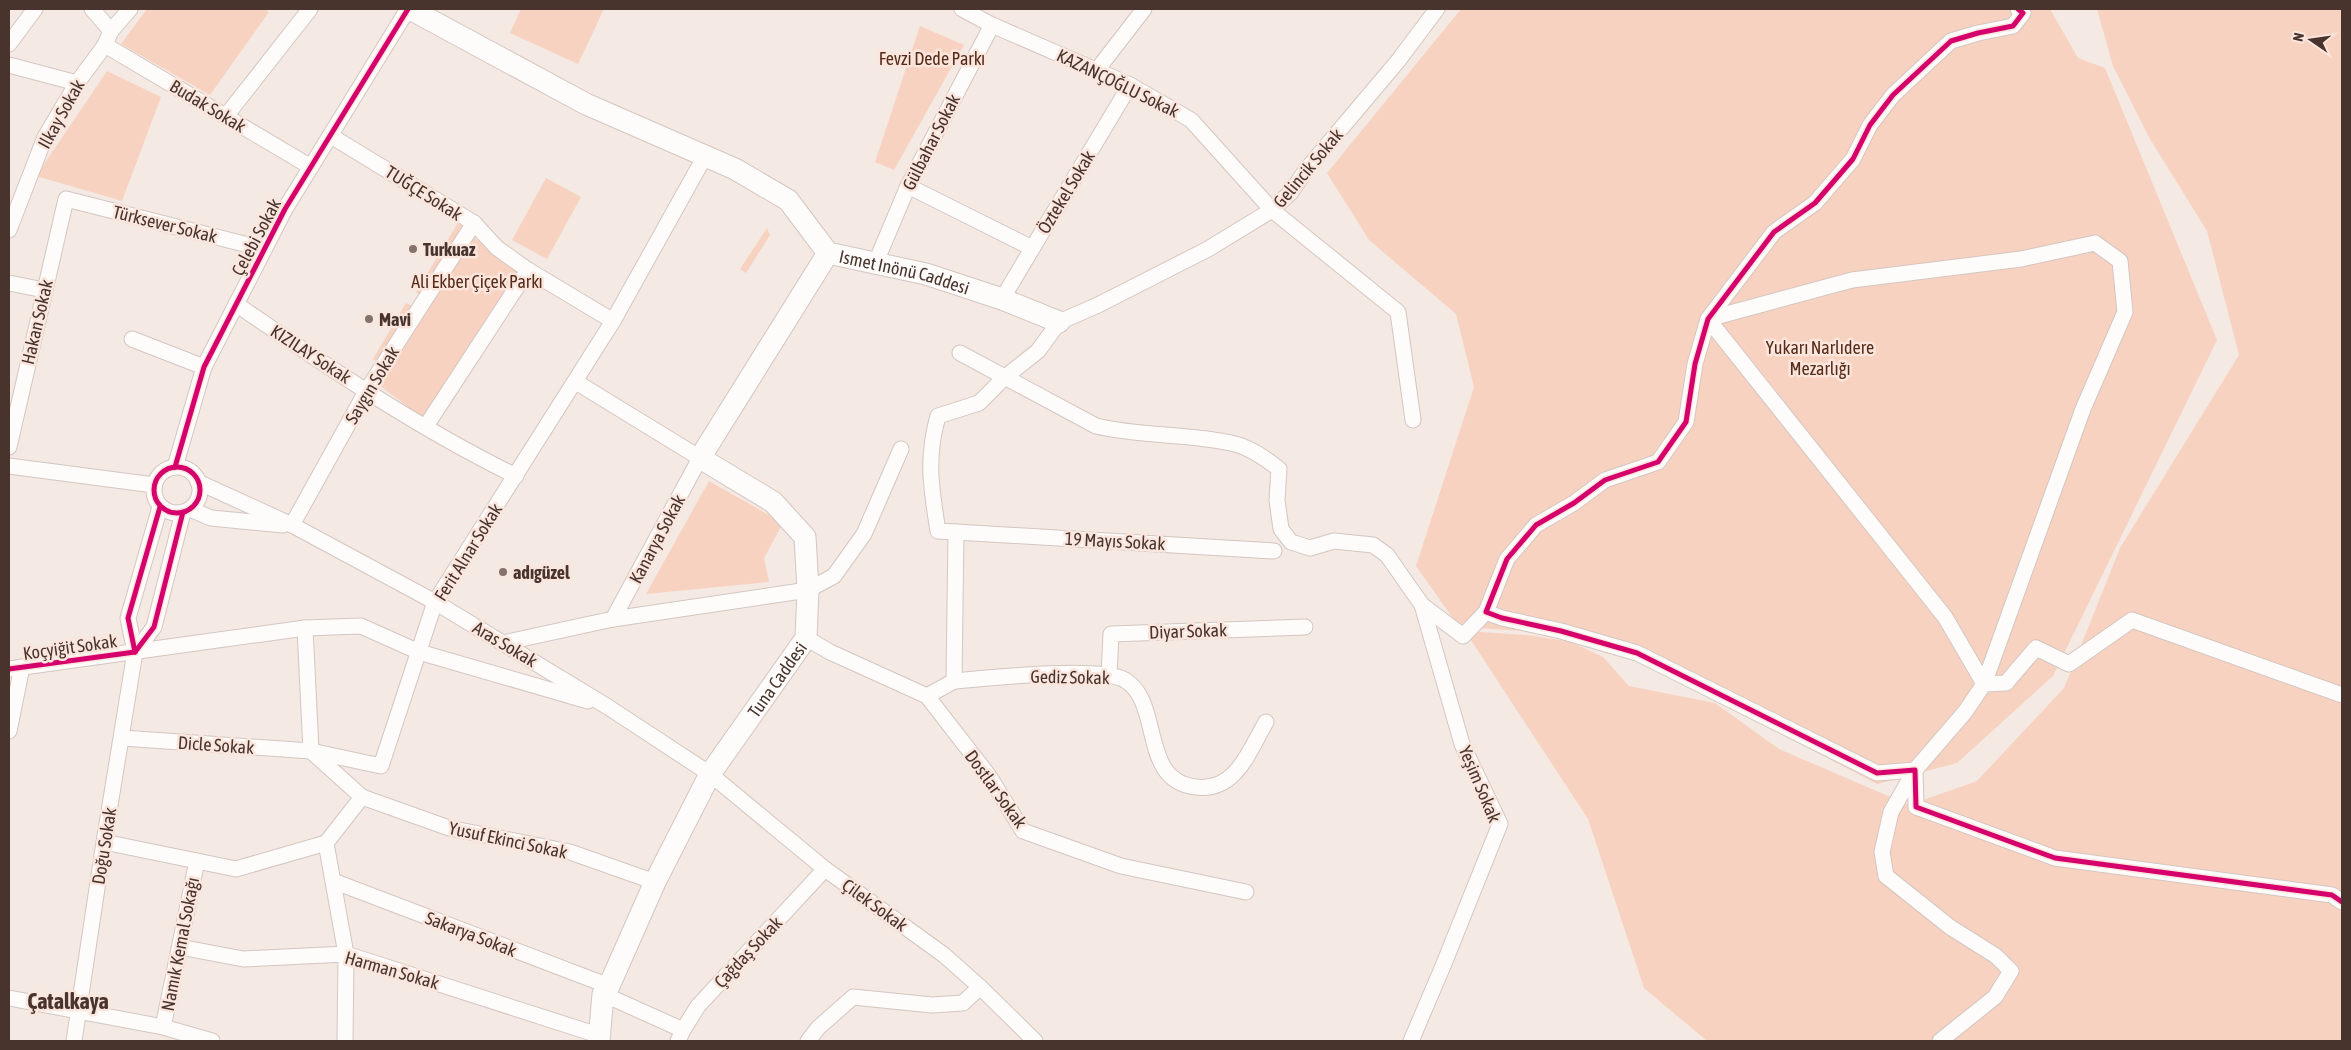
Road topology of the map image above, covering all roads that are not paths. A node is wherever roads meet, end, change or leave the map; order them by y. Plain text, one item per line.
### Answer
1 (35, 9) edge
2 (92, 9) edge
3 (130, 9) edge
4 (310, 9) edge
5 (409, 9) edge
6 (962, 9) edge
7 (1144, 9) edge
8 (1437, 9) edge
9 (2018, 9) edge
10 (992, 24) junction
11 (108, 38) junction
12 (9, 44) edge
13 (9, 65) edge
14 (1097, 70) junction
15 (77, 83) junction
16 (1130, 86) junction
17 (226, 116) junction
18 (331, 136) junction
19 (705, 156) junction
20 (311, 167) junction
21 (908, 186) junction
22 (66, 198) joint
23 (1272, 210) junction
24 (474, 223) junction
25 (9, 230) edge
26 (1032, 248) junction
27 (264, 249) junction
28 (828, 253) junction
29 (876, 262) junction
30 (528, 270) junction
31 (9, 282) edge
32 (44, 290) junction
33 (1002, 299) junction
34 (236, 304) junction
35 (1708, 319) junction
36 (613, 321) junction
37 (1059, 322) junction
38 (132, 339) dead end
39 (960, 352) dead end
40 (204, 367) junction
41 (1004, 378) junction
42 (576, 382) junction
43 (367, 390) junction
44 (1413, 420) dead end
45 (426, 426) junction
46 (9, 447) edge
47 (901, 449) dead end
48 (700, 458) junction
49 (9, 466) edge
50 (176, 467) junction
51 (516, 476) junction
52 (198, 482) junction
53 (154, 485) junction
54 (160, 507) junction
55 (186, 511) junction
56 (292, 525) junction
57 (956, 532) junction
58 (1274, 551) dead end
59 (808, 590) junction
60 (435, 602) junction
61 (1422, 605) junction
62 (1486, 612) junction
63 (613, 619) junction
64 (1306, 627) dead end
65 (305, 628) junction
66 (806, 638) junction
67 (503, 643) junction
68 (135, 652) junction
69 (418, 652) junction
70 (15, 668) edge
71 (1109, 675) junction
72 (954, 681) junction
73 (1984, 684) junction
74 (2342, 695) edge
75 (927, 696) junction
76 (608, 706) junction
77 (1266, 722) dead end
78 (9, 731) edge
79 (122, 738) junction
80 (311, 751) junction
81 (1915, 770) junction
82 (710, 774) junction
83 (362, 797) junction
84 (104, 842) junction
85 (326, 843) junction
86 (196, 860) junction
87 (826, 869) junction
88 (333, 882) junction
89 (655, 882) junction
90 (1246, 892) dead end
91 (2342, 902) edge
92 (180, 946) junction
93 (346, 954) junction
94 (980, 987) junction
95 (606, 990) junction
96 (9, 998) edge
97 (80, 1012) junction
98 (170, 1033) edge
99 (680, 1036) edge
100 (598, 1038) edge
101 (814, 1039) edge
102 (74, 1041) edge
103 (212, 1041) edge
104 (345, 1041) edge
105 (1035, 1041) edge
106 (1410, 1041) edge
107 (1940, 1041) edge

1 - 12 street
2 - 11 street, Budak Sokak
3 - 11 street, Ilkay Sokak
4 - 17 street
5 - 18 street, Çelebi Sokak
5 - 19 street, Ismet Inönü Caddesi
6 - 10 street, KAZANÇOĞLU Sokak
7 - 14 street
8 - 23 street, Gelincik Sokak
9 - 35 street
10 - 14 street, KAZANÇOĞLU Sokak
10 - 21 street, Gülbahar Sokak
11 - 15 street, Ilkay Sokak
11 - 17 street, Budak Sokak
13 - 15 street
14 - 16 street, KAZANÇOĞLU Sokak
15 - 25 street, Ilkay Sokak
16 - 23 street, KAZANÇOĞLU Sokak
16 - 26 street, Öztekel Sokak
17 - 20 street, Budak Sokak
18 - 20 street, Çelebi Sokak
18 - 24 street, TUĞÇE Sokak
19 - 28 street, Ismet Inönü Caddesi
19 - 36 street, Ferit Alnar Sokak
20 - 27 street, Çelebi Sokak
21 - 26 street
21 - 29 street, Gülbahar Sokak
22 - 27 street, Türksever Sokak
22 - 32 street, Hakan Sokak
23 - 37 street, Gelincik Sokak
23 - 44 street, KAZANÇOĞLU Sokak
24 - 30 street, TUĞÇE Sokak
24 - 43 street, Saygın Sokak
26 - 33 street, Öztekel Sokak
27 - 34 street, Çelebi Sokak
28 - 29 street, Ismet Inönü Caddesi
28 - 48 street
29 - 33 street, Ismet Inönü Caddesi
30 - 36 street, TUĞÇE Sokak
30 - 45 street
31 - 32 street
32 - 46 street, Hakan Sokak
33 - 37 street, Ismet Inönü Caddesi
34 - 40 street, Çelebi Sokak
34 - 43 street, KIZILAY Sokak
35 - 62 street
35 - 73 street
35 - 73 street
36 - 42 street, Ferit Alnar Sokak
37 - 41 street
38 - 40 street
39 - 41 street
40 - 50 street, Çelebi Sokak
41 - 57 street, 19 Mayıs Sokak
41 - 61 street
42 - 48 street
42 - 51 street, Ferit Alnar Sokak
43 - 45 street, KIZILAY Sokak
43 - 56 street, Saygın Sokak
45 - 51 street, KIZILAY Sokak
47 - 59 street
48 - 59 street, Tuna Caddesi
48 - 63 street, Kanarya Sokak
49 - 53 street
50 - 52 street
50 - 53 street
51 - 60 street, Ferit Alnar Sokak
52 - 55 street
52 - 56 street, Aras Sokak
53 - 54 street
54 - 55 street
54 - 68 street
55 - 56 street
55 - 68 street
56 - 60 street, Aras Sokak
57 - 58 street, 19 Mayıs Sokak
57 - 72 street
59 - 63 street
59 - 66 street, Tuna Caddesi
60 - 67 street, Aras Sokak
60 - 69 street, Ferit Alnar Sokak
61 - 62 street
61 - 106 street, Yeşim Sokak
62 - 81 street
63 - 67 street
64 - 71 street, Diyar Sokak
65 - 68 street, Koçyiğit Sokak
65 - 69 street, Koçyiğit Sokak
65 - 80 street
66 - 75 street, Dostlar Sokak
66 - 82 street, Tuna Caddesi
67 - 76 street, Aras Sokak
68 - 70 street, Koçyiğit Sokak
68 - 79 street, Doğu Sokak
69 - 76 street, Koçyiğit Sokak
69 - 80 street, Ferit Alnar Sokak
70 - 78 street
71 - 72 street, Gediz Sokak
71 - 77 street, Gediz Sokak
72 - 75 street
73 - 74 street
73 - 81 street
75 - 90 street, Dostlar Sokak
76 - 82 street, Aras Sokak
79 - 80 street, Dicle Sokak
79 - 84 street, Doğu Sokak
80 - 83 street
81 - 91 street
81 - 107 street
82 - 87 street, Çilek Sokak
82 - 89 street, Tuna Caddesi
83 - 85 street
83 - 89 street, Yusuf Ekinci Sokak
84 - 86 street
84 - 97 street, Doğu Sokak
85 - 86 street
85 - 88 street
86 - 92 street, Namık Kemal Sokağı
87 - 94 street, Çilek Sokak
87 - 99 street, Çağdaş Sokak
88 - 93 street
88 - 95 street, Sakarya Sokak
89 - 95 street, Tuna Caddesi
92 - 93 street, Harman Sokak
92 - 98 street, Namık Kemal Sokağı
93 - 100 street, Harman Sokak
93 - 104 street
94 - 101 street
94 - 105 street, Çilek Sokak
95 - 99 street, Sakarya Sokak
95 - 100 street, Tuna Caddesi
96 - 97 street
97 - 98 street
97 - 102 street, Doğu Sokak
98 - 103 street

